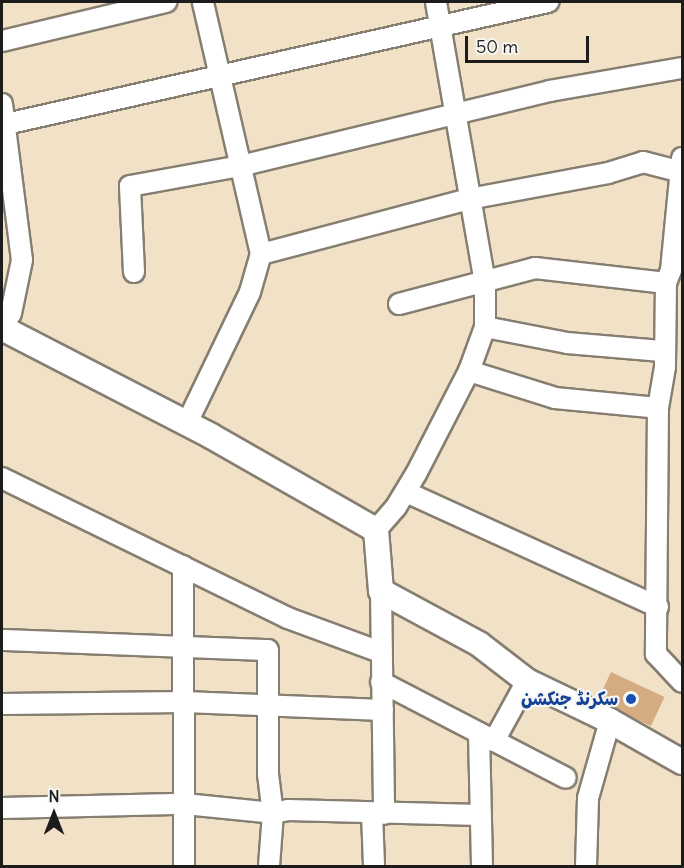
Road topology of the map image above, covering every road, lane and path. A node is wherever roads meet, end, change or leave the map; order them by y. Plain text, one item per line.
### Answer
1 (166, 2) edge
2 (203, 2) edge
3 (436, 2) edge
4 (548, 2) edge
5 (441, 26) junction
6 (2, 40) edge
7 (682, 68) edge
8 (221, 78) junction
9 (2, 104) edge
10 (456, 114) junction
11 (6, 124) junction
12 (240, 166) junction
13 (681, 167) edge
14 (470, 199) junction
15 (261, 254) junction
16 (134, 272) dead end
17 (485, 283) junction
18 (666, 283) junction
19 (399, 304) dead end
20 (485, 327) junction
21 (2, 328) edge
22 (662, 351) junction
23 (470, 371) junction
24 (658, 408) junction
25 (187, 423) junction
26 (2, 478) edge
27 (406, 492) junction
28 (376, 530) junction
29 (183, 566) junction
30 (381, 591) junction
31 (658, 608) junction
32 (2, 639) edge
33 (185, 644) junction
34 (380, 652) junction
35 (678, 674) edge
36 (527, 681) junction
37 (381, 682) junction
38 (185, 702) junction
39 (2, 704) edge
40 (268, 706) junction
41 (383, 710) junction
42 (610, 721) junction
43 (487, 737) junction
44 (682, 762) edge
45 (566, 778) dead end
46 (185, 804) junction
47 (2, 808) edge
48 (273, 813) junction
49 (378, 813) junction
50 (480, 815) junction
51 (184, 867) edge
52 (269, 867) edge
53 (374, 867) edge
54 (482, 867) edge
55 (586, 867) edge

1 - 6 street
2 - 8 street
3 - 5 street
4 - 5 street
5 - 8 street
5 - 10 street
7 - 10 street
8 - 11 street
8 - 12 street
9 - 11 street
10 - 12 street
10 - 14 street
11 - 21 street
12 - 15 street
12 - 16 street
13 - 14 street
13 - 18 street
14 - 15 street
14 - 17 street
15 - 25 street
17 - 18 street
17 - 19 street
17 - 20 street
18 - 22 street
20 - 22 street
20 - 23 street
21 - 25 street
22 - 24 street
23 - 24 street
23 - 27 street
24 - 31 street
25 - 28 street
26 - 29 street
27 - 28 street
27 - 31 street
28 - 30 street
29 - 33 street
29 - 34 street
30 - 34 street
30 - 36 street
31 - 35 street
32 - 33 street
33 - 38 street
33 - 40 street
34 - 37 street
36 - 42 street
36 - 43 street
37 - 41 street
37 - 43 street
38 - 39 street
38 - 40 street
38 - 46 street
40 - 41 street
40 - 48 street
41 - 49 street
42 - 44 street
42 - 55 street
43 - 45 street
43 - 50 street
46 - 47 street
46 - 48 street
46 - 51 street
48 - 49 street
48 - 52 street
49 - 50 street
49 - 53 street
50 - 54 street

